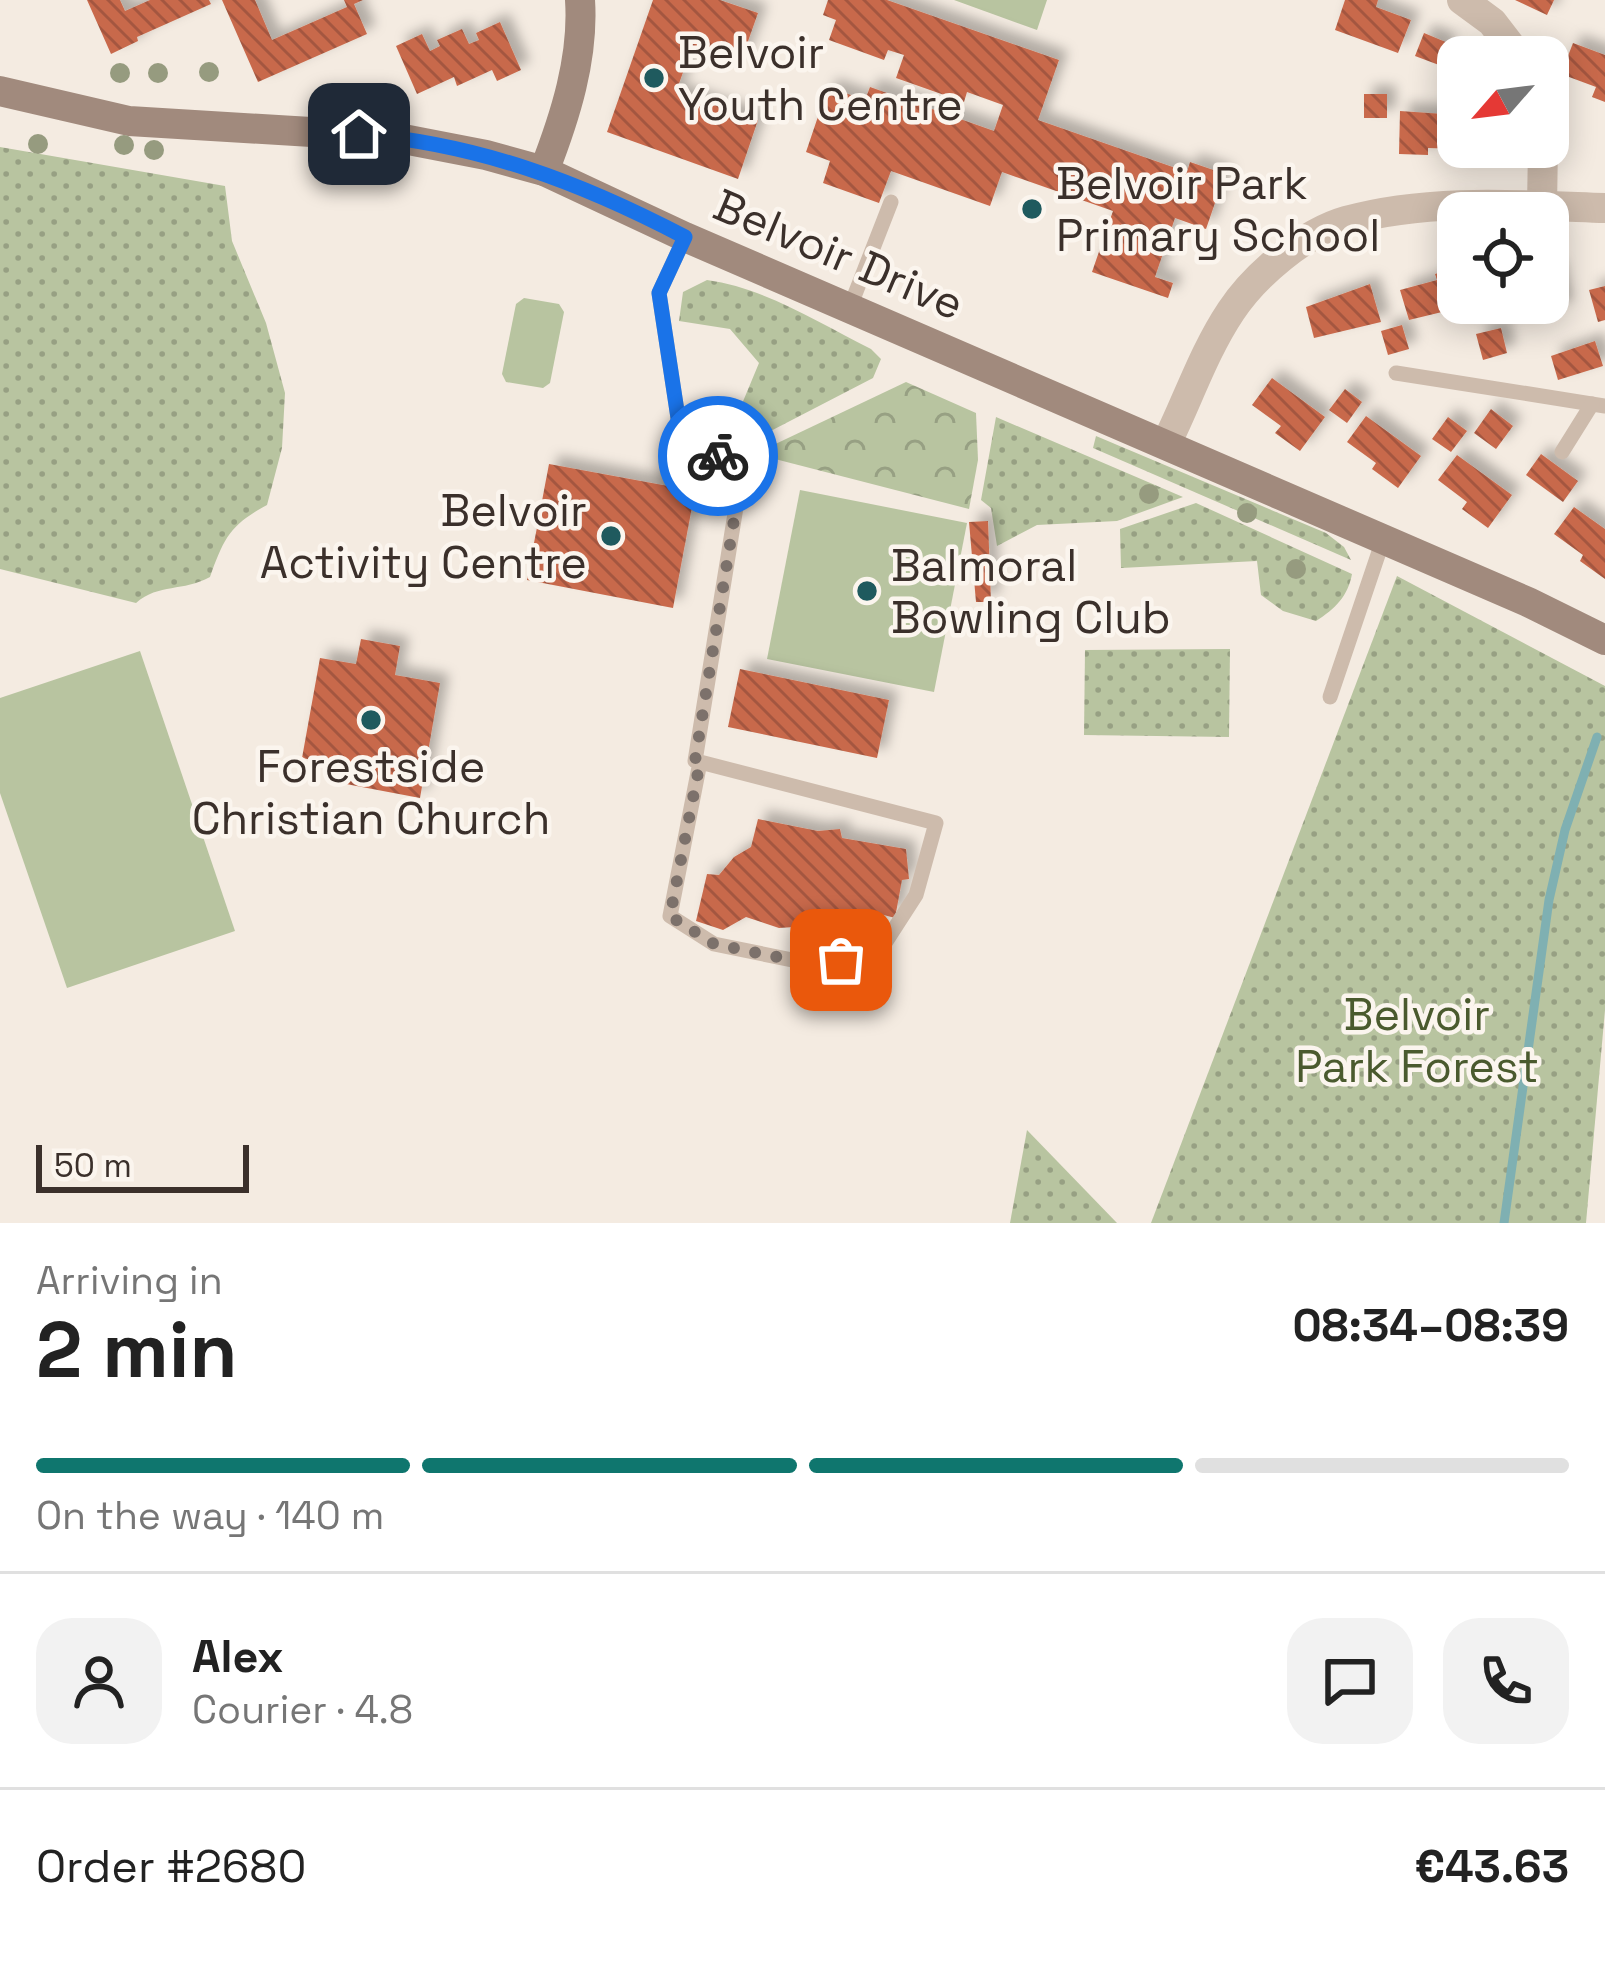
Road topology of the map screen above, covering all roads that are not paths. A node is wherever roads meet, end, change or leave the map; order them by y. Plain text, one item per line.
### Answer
1 (580, 0) edge
2 (1462, 0) edge
3 (1503, 36) edge
4 (0, 91) edge
5 (544, 171) junction
6 (891, 202) dead end
7 (1569, 207) edge
8 (1437, 208) edge
9 (1605, 208) edge
10 (685, 237) junction
11 (850, 307) junction
12 (1396, 373) dead end
13 (1599, 405) edge
14 (1166, 444) junction
15 (1562, 452) dead end
16 (1383, 539) junction
17 (1605, 640) edge
18 (1330, 697) dead end
19 (700, 762) junction

1 - 5 street
2 - 3 street
4 - 5 street, Belvoir Drive
5 - 10 street, Belvoir Drive
6 - 11 lane
7 - 9 street
8 - 14 street
10 - 11 street, Belvoir Drive
10 - 19 lane
11 - 14 street, Belvoir Drive
12 - 13 lane
13 - 15 lane
14 - 16 street, Belvoir Drive
16 - 17 street, Belvoir Drive
16 - 18 lane
19 - 19 lane

